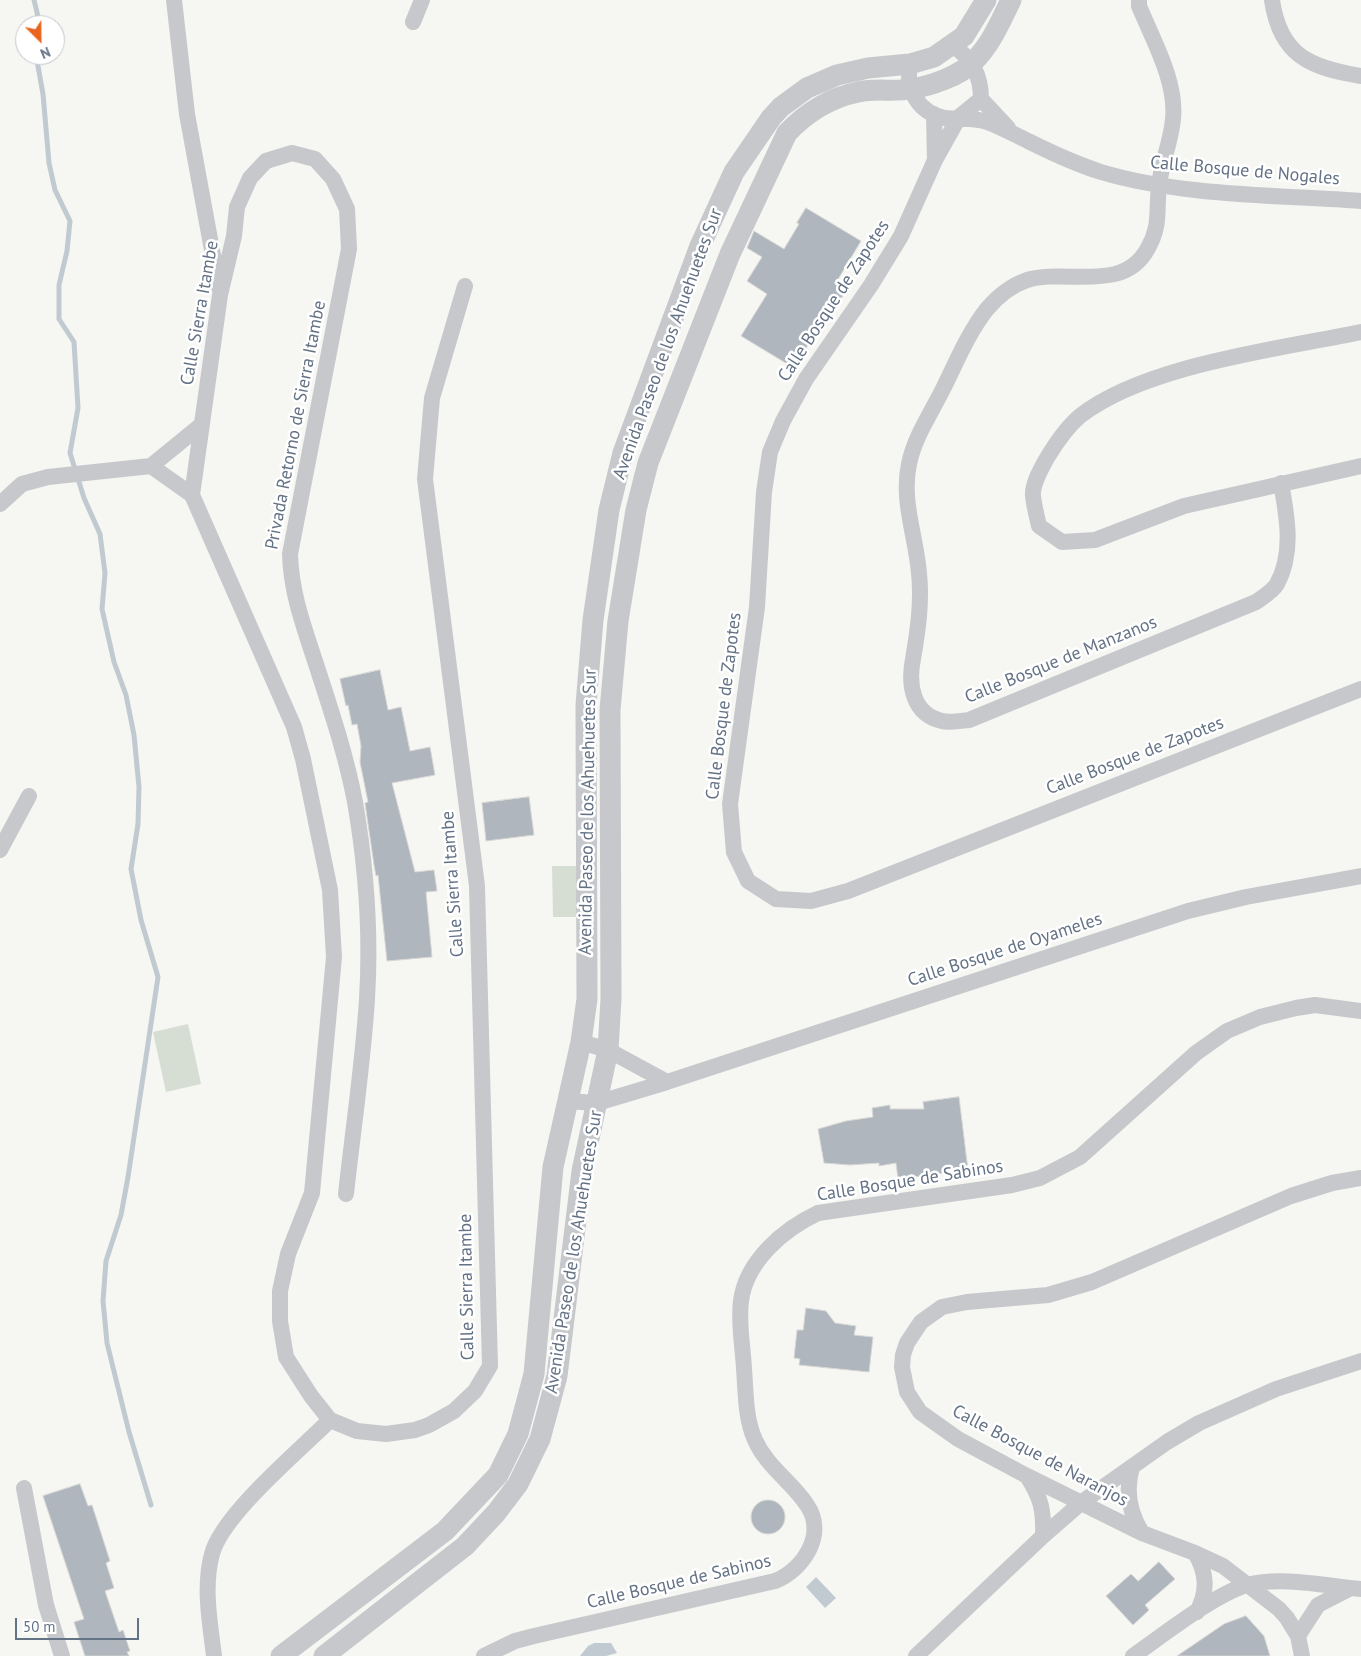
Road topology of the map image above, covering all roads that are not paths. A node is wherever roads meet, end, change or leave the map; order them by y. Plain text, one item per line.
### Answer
1 (174, 0) edge
2 (422, 0) edge
3 (986, 0) edge
4 (1010, 0) edge
5 (1139, 0) edge
6 (1272, 0) edge
7 (413, 22) dead end
8 (952, 46) junction
9 (972, 63) junction
10 (910, 64) junction
11 (1361, 76) edge
12 (910, 89) junction
13 (980, 99) junction
14 (934, 114) junction
15 (959, 117) junction
16 (1015, 135) junction
17 (935, 160) junction
18 (1159, 186) junction
19 (1361, 201) edge
20 (237, 207) joint
21 (465, 286) dead end
22 (220, 295) junction
23 (1361, 332) edge
24 (200, 426) junction
25 (151, 466) junction
26 (1361, 466) edge
27 (1282, 483) junction
28 (192, 495) junction
29 (0, 504) edge
30 (1361, 689) edge
31 (29, 796) dead end
32 (0, 850) edge
33 (1361, 876) edge
34 (1361, 1011) edge
35 (580, 1042) junction
36 (608, 1050) junction
37 (666, 1082) junction
38 (566, 1101) junction
39 (596, 1103) junction
40 (1361, 1178) edge
41 (346, 1194) dead end
42 (1361, 1361) edge
43 (330, 1420) junction
44 (1132, 1467) junction
45 (1027, 1476) junction
46 (24, 1488) dead end
47 (1082, 1502) junction
48 (1142, 1533) junction
49 (1043, 1536) junction
50 (1195, 1553) junction
51 (1247, 1585) junction
52 (1356, 1588) edge
53 (1197, 1612) junction
54 (314, 1630) junction
55 (1298, 1636) junction
56 (327, 1654) edge
57 (62, 1656) edge
58 (214, 1656) edge
59 (281, 1656) edge
60 (484, 1656) edge
61 (916, 1656) edge
62 (1133, 1656) edge
63 (1302, 1656) edge

1 - 22 street
2 - 7 street
3 - 8 street, Avenida Paseo de los Ahuehuetes Sur
4 - 9 street, Avenida Paseo de los Ahuehuetes Sur
5 - 18 street, Calle Bosque de Manzanos
6 - 11 street
8 - 9 street
8 - 10 street, Avenida Paseo de los Ahuehuetes Sur
9 - 12 street, Avenida Paseo de los Ahuehuetes Sur
9 - 13 street
10 - 12 street
10 - 35 street, Avenida Paseo de los Ahuehuetes Sur
12 - 14 street
12 - 36 street, Avenida Paseo de los Ahuehuetes Sur
13 - 15 street, Calle Bosque de Zapotes
13 - 16 street, Calle Bosque de Nogales
14 - 15 street, Calle Bosque de Nogales
14 - 17 street, Calle Bosque de Zapotes
15 - 16 street, Calle Bosque de Nogales
15 - 17 street, Calle Bosque de Zapotes
16 - 18 street, Calle Bosque de Nogales
17 - 30 street, Calle Bosque de Zapotes
18 - 19 street, Calle Bosque de Nogales
18 - 27 street, Calle Bosque de Manzanos
20 - 22 street, Calle Sierra Itambe
20 - 41 street, Privada Retorno de Sierra Itambe
21 - 43 street, Calle Sierra Itambe
22 - 24 street, Calle Sierra Itambe
23 - 27 street
24 - 25 street
24 - 28 street, Calle Sierra Itambe
25 - 28 street
25 - 29 street
26 - 27 street
28 - 43 street
31 - 32 street
33 - 37 street, Calle Bosque de Oyameles
34 - 60 street, Calle Bosque de Sabinos
35 - 36 street
35 - 38 street, Avenida Paseo de los Ahuehuetes Sur
36 - 37 street
36 - 39 street, Avenida Paseo de los Ahuehuetes Sur
37 - 39 street, Calle Bosque de Oyameles
38 - 39 street
38 - 54 street, Avenida Paseo de los Ahuehuetes Sur
39 - 56 street, Avenida Paseo de los Ahuehuetes Sur
40 - 45 street, Calle Bosque de Naranjos
42 - 44 street
43 - 58 street
44 - 47 street
44 - 48 street
45 - 47 street, Calle Bosque de Naranjos
45 - 49 street
46 - 57 street
47 - 48 street, Calle Bosque de Naranjos
47 - 49 street
48 - 50 street, Calle Bosque de Naranjos
49 - 61 street
50 - 51 street, Calle Bosque de Naranjos
50 - 53 street
51 - 52 street
51 - 53 street
51 - 55 street, Calle Bosque de Naranjos
52 - 55 street
53 - 62 street
54 - 56 street
54 - 59 street, Avenida Paseo de los Ahuehuetes Sur
55 - 63 street

